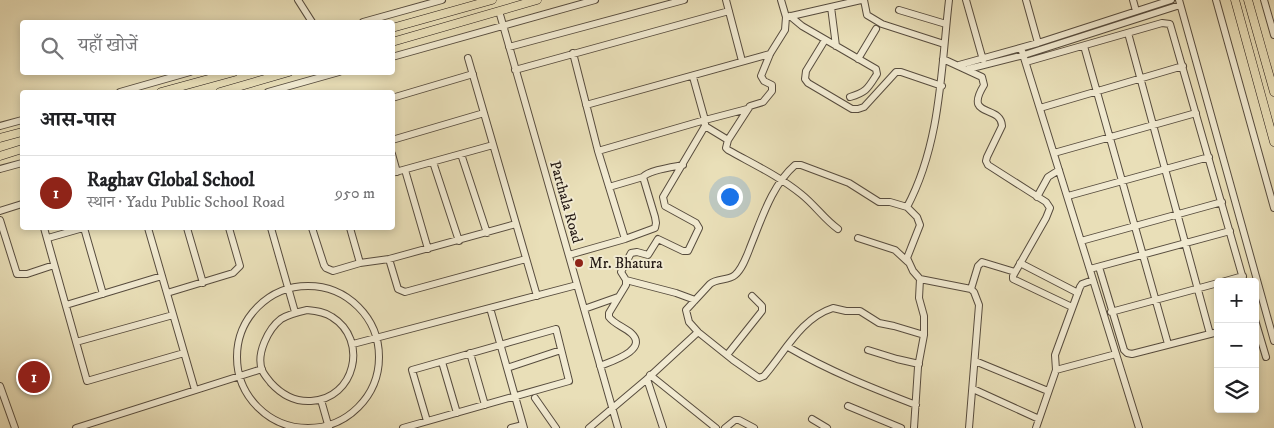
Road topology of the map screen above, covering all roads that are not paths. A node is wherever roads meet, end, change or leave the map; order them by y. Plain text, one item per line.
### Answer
1 (298, 0) edge
2 (442, 0) edge
3 (492, 0) edge
4 (537, 0) edge
5 (595, 0) edge
6 (684, 0) edge
7 (726, 0) edge
8 (781, 0) edge
9 (862, 0) edge
10 (950, 0) edge
11 (966, 0) edge
12 (1034, 0) edge
13 (1134, 0) edge
14 (1171, 0) edge
15 (1216, 0) edge
16 (1235, 0) edge
17 (1248, 0) edge
18 (1264, 0) edge
19 (431, 1) edge
20 (1026, 1) edge
21 (1179, 2) edge
22 (832, 7) junction
23 (899, 10) dead end
24 (499, 11) junction
25 (729, 11) junction
26 (1136, 11) junction
27 (788, 16) junction
28 (311, 20) edge
29 (370, 20) edge
30 (946, 24) junction
31 (503, 26) junction
32 (395, 27) edge
33 (876, 29) dead end
34 (1128, 33) junction
35 (1274, 34) edge
36 (825, 40) junction
37 (395, 41) edge
38 (944, 44) junction
39 (1038, 44) junction
40 (836, 46) junction
41 (1084, 46) junction
42 (509, 47) junction
43 (573, 53) junction
44 (770, 54) junction
45 (1024, 55) junction
46 (395, 56) edge
47 (468, 58) dead end
48 (858, 59) junction
49 (944, 59) junction
50 (983, 60) junction
51 (742, 61) junction
52 (958, 65) junction
53 (1183, 66) junction
54 (968, 69) junction
55 (515, 70) junction
56 (473, 74) junction
57 (180, 75) edge
58 (223, 75) edge
59 (278, 75) edge
60 (328, 75) edge
61 (693, 77) junction
62 (1140, 79) junction
63 (942, 86) junction
64 (127, 90) edge
65 (168, 90) edge
66 (227, 90) edge
67 (275, 90) edge
68 (1097, 92) junction
69 (1274, 92) edge
70 (395, 97) edge
71 (850, 97) dead end
72 (586, 105) junction
73 (1040, 108) junction
74 (747, 109) junction
75 (484, 113) junction
76 (1196, 113) junction
77 (20, 121) edge
78 (705, 123) junction
79 (1153, 125) junction
80 (0, 126) edge
81 (20, 133) edge
82 (1110, 137) junction
83 (0, 138) edge
84 (395, 139) edge
85 (728, 140) junction
86 (1274, 142) edge
87 (493, 145) junction
88 (20, 150) edge
89 (598, 151) junction
90 (1054, 153) junction
91 (461, 154) junction
92 (0, 156) edge
93 (1209, 157) junction
94 (433, 162) junction
95 (20, 164) edge
96 (683, 165) junction
97 (0, 169) edge
98 (1165, 169) junction
99 (405, 170) junction
100 (1060, 170) junction
101 (395, 172) edge
102 (643, 178) junction
103 (782, 180) junction
104 (1122, 181) junction
105 (609, 187) junction
106 (1068, 196) junction
107 (663, 197) junction
108 (1037, 197) junction
109 (1222, 202) junction
110 (20, 205) edge
111 (907, 207) junction
112 (1274, 208) edge
113 (0, 211) edge
114 (654, 213) junction
115 (1178, 214) junction
116 (0, 220) edge
117 (516, 224) junction
118 (1134, 226) junction
119 (654, 228) junction
120 (838, 229) dead end
121 (45, 230) edge
122 (76, 230) edge
123 (84, 230) edge
124 (149, 230) edge
125 (188, 230) edge
126 (230, 230) edge
127 (272, 230) edge
128 (313, 230) edge
129 (351, 230) edge
130 (1230, 231) junction
131 (487, 233) junction
132 (48, 238) junction
133 (858, 238) dead end
134 (625, 239) junction
135 (658, 239) junction
136 (459, 241) junction
137 (1081, 241) junction
138 (1186, 243) junction
139 (428, 250) junction
140 (568, 255) junction
141 (1143, 255) junction
142 (389, 259) junction
143 (526, 259) junction
144 (908, 262) junction
145 (360, 263) junction
146 (1020, 263) junction
147 (54, 265) junction
148 (1099, 267) junction
149 (1090, 269) junction
150 (1015, 272) junction
151 (162, 276) junction
152 (1244, 278) edge
153 (920, 279) junction
154 (626, 280) junction
155 (1093, 280) junction
156 (203, 283) junction
157 (1214, 284) edge
158 (577, 285) junction
159 (288, 288) junction
160 (1198, 288) junction
161 (971, 289) junction
162 (167, 293) junction
163 (1078, 293) junction
164 (103, 294) junction
165 (537, 296) junction
166 (752, 296) dead end
167 (618, 297) junction
168 (695, 300) junction
169 (1156, 300) junction
170 (66, 305) junction
171 (1072, 307) junction
172 (490, 308) junction
173 (584, 309) junction
174 (295, 312) junction
175 (1111, 312) junction
176 (173, 315) junction
177 (1256, 323) edge
178 (698, 332) junction
179 (1214, 333) edge
180 (1210, 334) junction
181 (924, 335) junction
182 (378, 338) junction
183 (1274, 341) edge
184 (76, 342) junction
185 (353, 344) junction
186 (1168, 344) junction
187 (500, 345) junction
188 (788, 346) junction
189 (561, 350) junction
190 (868, 350) dead end
191 (184, 353) junction
192 (470, 354) junction
193 (1116, 354) junction
194 (727, 355) junction
195 (1266, 357) dead end
196 (975, 360) junction
197 (442, 362) junction
198 (919, 364) junction
199 (600, 366) junction
200 (507, 368) junction
201 (262, 369) junction
202 (1056, 370) junction
203 (238, 376) junction
204 (648, 377) junction
205 (0, 386) edge
206 (973, 389) junction
207 (195, 390) junction
208 (1048, 391) junction
209 (515, 396) junction
210 (535, 398) dead end
211 (321, 400) junction
212 (6, 402) junction
213 (485, 405) junction
214 (916, 405) junction
215 (848, 406) dead end
216 (0, 407) edge
217 (612, 407) junction
218 (456, 413) junction
219 (812, 419) dead end
220 (1039, 419) junction
221 (427, 421) junction
222 (94, 425) edge
223 (523, 426) edge
224 (329, 427) edge
225 (15, 428) edge
226 (76, 428) edge
227 (403, 428) edge
228 (511, 428) edge
229 (556, 428) edge
230 (589, 428) edge
231 (618, 428) edge
232 (663, 428) edge
233 (716, 428) edge
234 (725, 428) edge
235 (754, 428) edge
236 (827, 428) edge
237 (901, 428) edge
238 (914, 428) edge
239 (969, 428) edge
240 (1036, 428) edge
241 (1139, 428) edge

1 - 28 street
2 - 19 street
3 - 32 main road
4 - 24 main road
5 - 31 street
6 - 42 street
7 - 25 street
8 - 27 street
9 - 22 street
9 - 38 street
10 - 30 street
11 - 50 street
12 - 20 street
13 - 26 street
14 - 26 street
15 - 112 street
16 - 86 main road
17 - 69 main road
18 - 35 street
19 - 29 street
20 - 39 street
21 - 45 street
21 - 183 street
22 - 27 street
22 - 40 street
23 - 30 street
24 - 31 street, Parthala Road
24 - 37 main road
25 - 43 street
25 - 51 street
26 - 39 street
27 - 36 street
27 - 44 street
30 - 38 street
31 - 42 street, Parthala Road
31 - 46 street
33 - 48 street
34 - 41 street
34 - 53 street
34 - 62 street
36 - 40 street
36 - 63 street
38 - 49 street
39 - 45 street
40 - 48 street
41 - 45 street
41 - 68 street
42 - 55 street, Parthala Road
43 - 55 street
43 - 72 street
44 - 51 street
44 - 74 street
45 - 50 street
45 - 54 street
45 - 73 street
47 - 56 street
48 - 71 street
49 - 52 street
49 - 63 street
50 - 52 street
51 - 61 street
52 - 54 street
53 - 62 street
53 - 76 street
54 - 108 street
55 - 140 street, Parthala Road
56 - 70 street
56 - 75 street
57 - 64 street
58 - 65 main road
59 - 66 main road
60 - 67 street
61 - 72 street
61 - 78 street
62 - 68 street
62 - 79 street
63 - 111 street
68 - 73 street
68 - 82 street
72 - 89 street
73 - 90 street
74 - 78 street
74 - 85 street
75 - 84 street
75 - 87 street
76 - 79 street
76 - 93 street
77 - 80 street
78 - 85 street
78 - 89 street
78 - 96 street
79 - 82 street
79 - 98 street
81 - 83 main road
82 - 90 street
82 - 104 street
85 - 103 street
87 - 91 street
87 - 117 street
88 - 92 main road
89 - 105 street
90 - 100 street
91 - 94 street
91 - 131 street
93 - 98 street
93 - 109 street
94 - 99 street
94 - 136 street
95 - 97 street
96 - 102 street
96 - 107 street
98 - 104 street
98 - 115 street
99 - 101 street
99 - 139 street
100 - 106 street
100 - 108 street
102 - 105 street
102 - 114 street
103 - 111 street
103 - 120 street
103 - 168 street
104 - 106 street
104 - 118 street
105 - 134 street
106 - 137 street
107 - 114 street
107 - 135 street
108 - 146 street
109 - 115 street
109 - 130 street
110 - 113 street
111 - 144 street
114 - 119 street
115 - 118 street
115 - 138 street
116 - 147 street
117 - 131 street
117 - 143 street
118 - 137 street
118 - 141 street
119 - 134 street
119 - 135 street
121 - 132 street
122 - 132 street
123 - 164 street
124 - 151 street
125 - 156 street
126 - 156 street
127 - 159 street
128 - 145 street
129 - 145 street
130 - 138 street
130 - 152 street
131 - 136 street
132 - 147 street
133 - 144 street
134 - 140 street
135 - 154 street
136 - 139 street
137 - 149 street
138 - 141 street
138 - 160 street
139 - 142 street
140 - 158 street, Parthala Road
141 - 148 street
141 - 169 street
142 - 143 street
142 - 145 street
143 - 165 street
144 - 153 street
146 - 150 street
146 - 163 street
147 - 170 street
148 - 149 street
148 - 175 street
149 - 155 street
150 - 161 street
150 - 171 street
151 - 162 street
151 - 164 street
153 - 161 street
153 - 181 street
154 - 167 street
154 - 168 street
155 - 163 street
155 - 193 street
156 - 162 street
157 - 160 street
158 - 165 street
158 - 173 street, Parthala Road
159 - 174 street
159 - 182 street
159 - 203 street
160 - 169 street
160 - 180 street
161 - 196 street
162 - 176 street
163 - 171 street
164 - 170 street
165 - 172 street
166 - 194 street
167 - 173 street
167 - 199 street
168 - 178 street
169 - 175 street
169 - 186 street
170 - 184 street
171 - 202 street
172 - 182 street
172 - 187 street
173 - 199 street, Parthala Road
174 - 185 street
174 - 201 street
175 - 186 street
176 - 184 street
176 - 191 street
177 - 195 street
178 - 194 street
178 - 204 street
179 - 180 street
180 - 186 street
181 - 188 street
181 - 198 street
182 - 185 street
182 - 224 street
184 - 191 street
185 - 211 street
187 - 189 street
187 - 192 street
187 - 200 street
188 - 194 street
188 - 214 street
189 - 200 street
189 - 209 street
190 - 198 street
191 - 207 street
192 - 197 street
192 - 213 street
193 - 202 street
193 - 241 street
196 - 206 street
196 - 208 street
197 - 218 street
197 - 221 street
198 - 214 street
199 - 217 street, Parthala Road
200 - 209 street
201 - 203 street
201 - 211 street
202 - 208 street
203 - 207 street
203 - 224 street
204 - 217 street
204 - 232 street
204 - 233 street
205 - 212 street
206 - 220 street
206 - 239 street
207 - 222 street
208 - 220 street
209 - 213 street
209 - 223 street
210 - 229 street
211 - 224 street
212 - 216 street
212 - 225 street
213 - 218 street
214 - 238 street
215 - 237 street
217 - 230 street
217 - 231 street, Parthala Road
218 - 221 street
219 - 236 street
220 - 240 street
221 - 227 street
222 - 226 street
223 - 228 street
234 - 235 street

